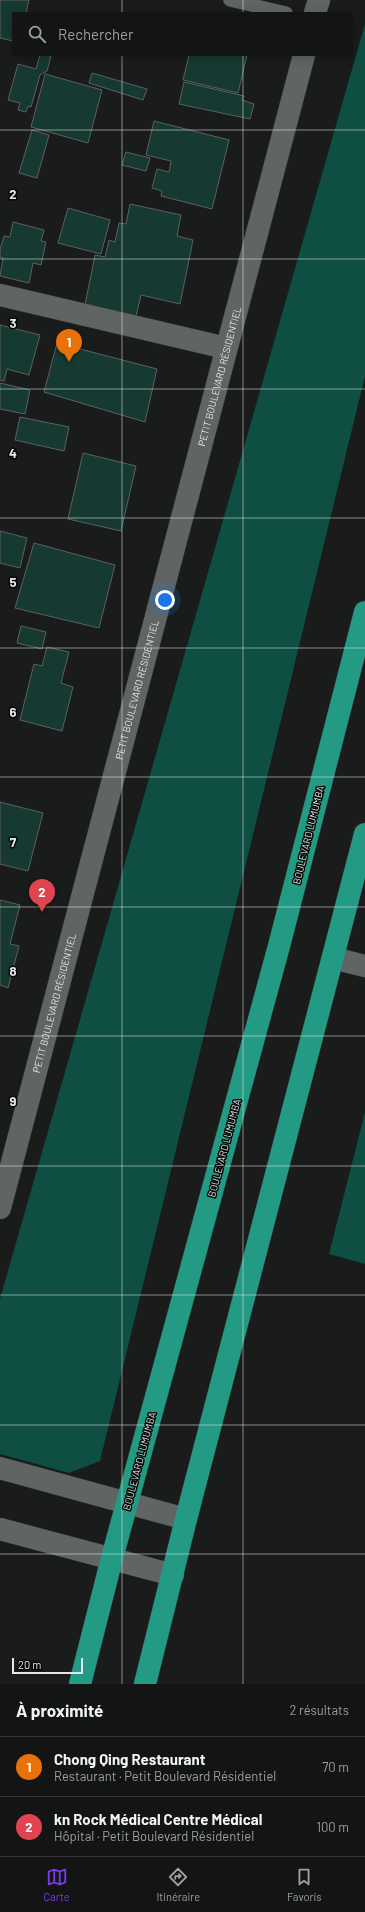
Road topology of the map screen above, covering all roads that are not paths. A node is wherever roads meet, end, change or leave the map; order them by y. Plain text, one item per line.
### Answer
1 (230, 0) edge
2 (319, 0) edge
3 (282, 12) edge
4 (315, 12) edge
5 (304, 56) edge
6 (0, 295) edge
7 (226, 348) junction
8 (365, 612) edge
9 (365, 834) edge
10 (333, 958) junction
11 (365, 966) edge
12 (0, 1208) edge
13 (0, 1468) edge
14 (128, 1503) junction
15 (186, 1519) junction
16 (0, 1529) edge
17 (112, 1558) junction
18 (173, 1575) junction
19 (80, 1684) edge
20 (145, 1684) edge

1 - 3 lane
2 - 4 street
5 - 7 street, PETIT BOULEVARD RÉSIDENTIEL
6 - 7 street
7 - 12 street, PETIT BOULEVARD RÉSIDENTIEL
8 - 14 highway, BOULEVARD LUMUMBA
9 - 10 highway
10 - 11 street
10 - 15 highway
13 - 14 street
14 - 15 street
14 - 17 highway, BOULEVARD LUMUMBA
15 - 18 highway
16 - 17 street
17 - 18 street
17 - 19 highway, BOULEVARD LUMUMBA
18 - 20 highway

